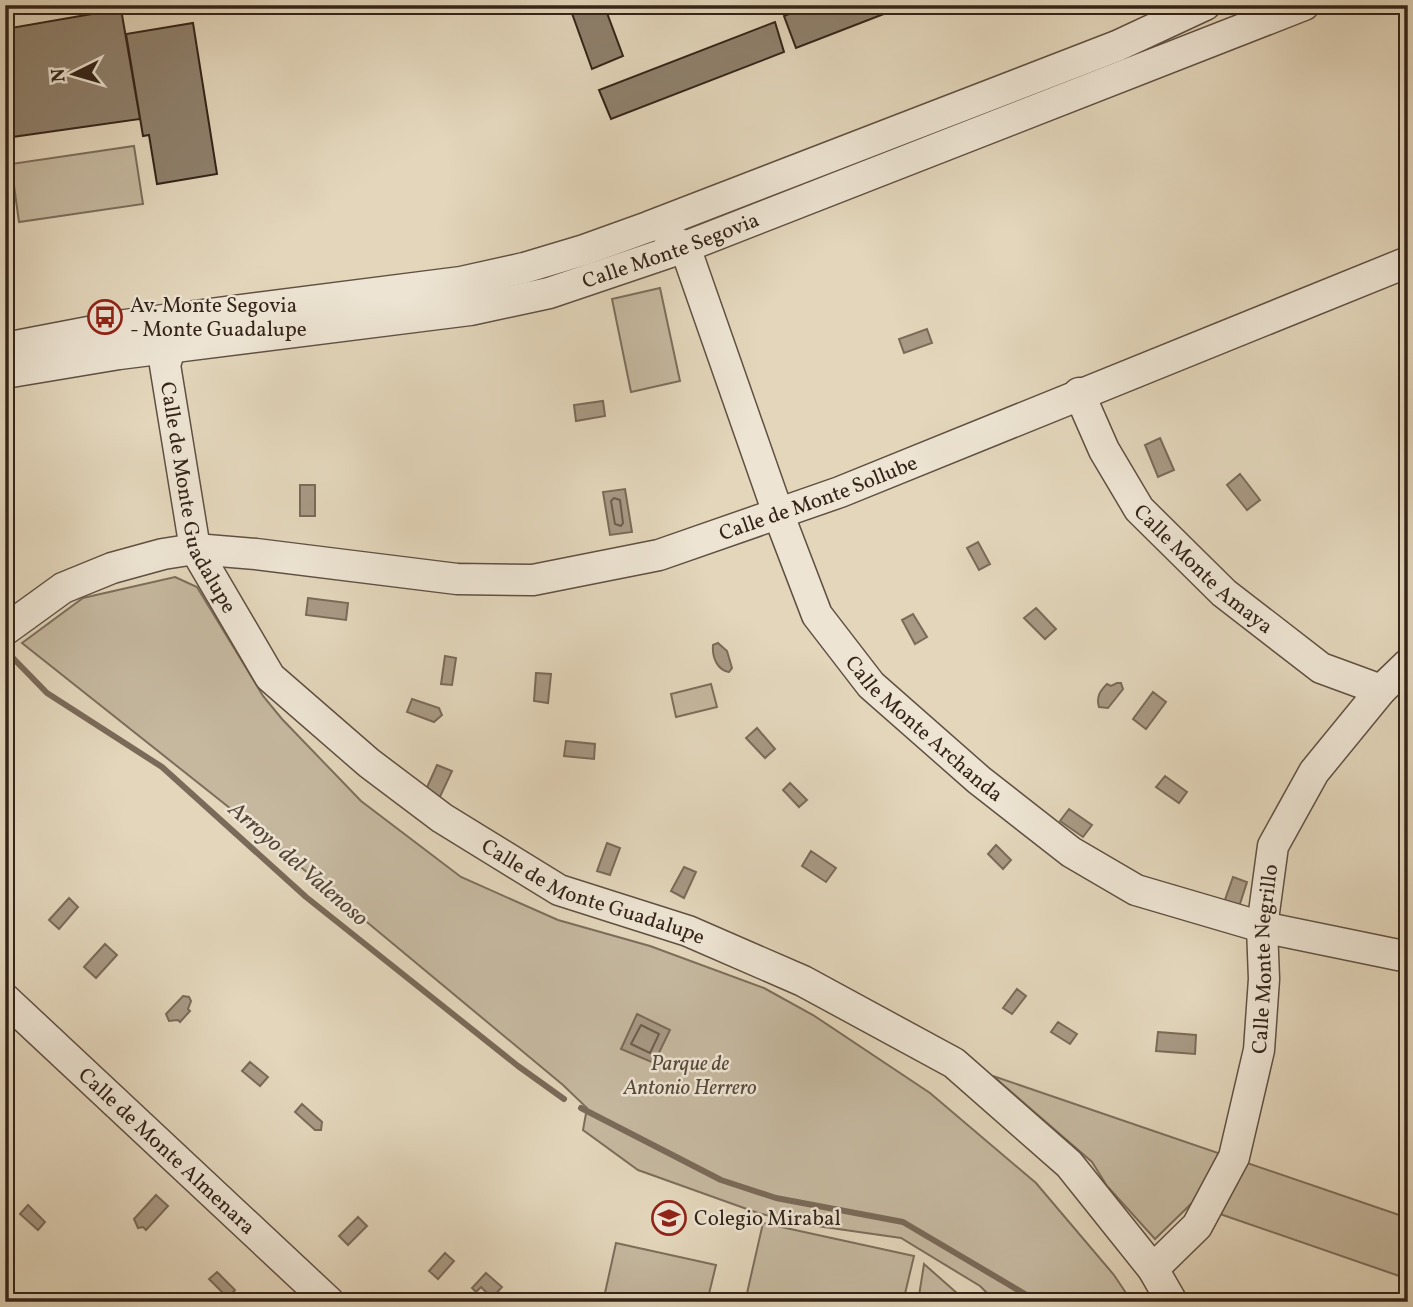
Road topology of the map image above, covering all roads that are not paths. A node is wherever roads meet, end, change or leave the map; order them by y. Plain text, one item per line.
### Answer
1 (1206, 5) edge
2 (1304, 5) edge
3 (1178, 11) edge
4 (703, 206) junction
5 (648, 227) junction
6 (685, 247) junction
7 (1408, 262) edge
8 (187, 317) junction
9 (125, 325) junction
10 (5, 348) edge
11 (163, 354) junction
12 (5, 373) edge
13 (1079, 393) junction
14 (778, 513) junction
15 (195, 550) junction
16 (5, 630) edge
17 (1408, 664) edge
18 (1381, 690) junction
19 (1262, 927) junction
20 (1408, 957) edge
21 (5, 999) edge
22 (1153, 1269) junction
23 (329, 1302) edge
24 (1172, 1302) edge

1 - 3 street, Calle Monte Segovia
2 - 6 street, Calle Monte Segovia
3 - 4 street, Calle Monte Segovia
4 - 5 street, Calle Monte Segovia
4 - 6 street
5 - 6 street
5 - 8 street, Calle Monte Segovia
6 - 11 street, Calle Monte Segovia
6 - 14 street, Calle Monte Archanda
7 - 13 street, Calle de Monte Sollube
8 - 9 street, Calle Monte Segovia
8 - 11 street, Calle de Monte Guadalupe
9 - 10 street, Calle Monte Segovia
9 - 11 street
11 - 12 street, Calle Monte Segovia
11 - 15 street, Calle de Monte Guadalupe
13 - 14 street, Calle de Monte Sollube
13 - 18 street, Calle Monte Amaya
14 - 15 street, Calle de Monte Sollube
14 - 19 street, Calle Monte Archanda
15 - 16 street, Calle de Monte Sollube
15 - 22 street, Calle de Monte Guadalupe
17 - 18 street, Calle Monte Negrillo
18 - 19 street, Calle Monte Negrillo
19 - 20 street, Calle Monte Archanda
19 - 22 street, Calle Monte Negrillo
21 - 23 street, Calle de Monte Almenara
22 - 24 street, Calle de Monte Guadalupe

